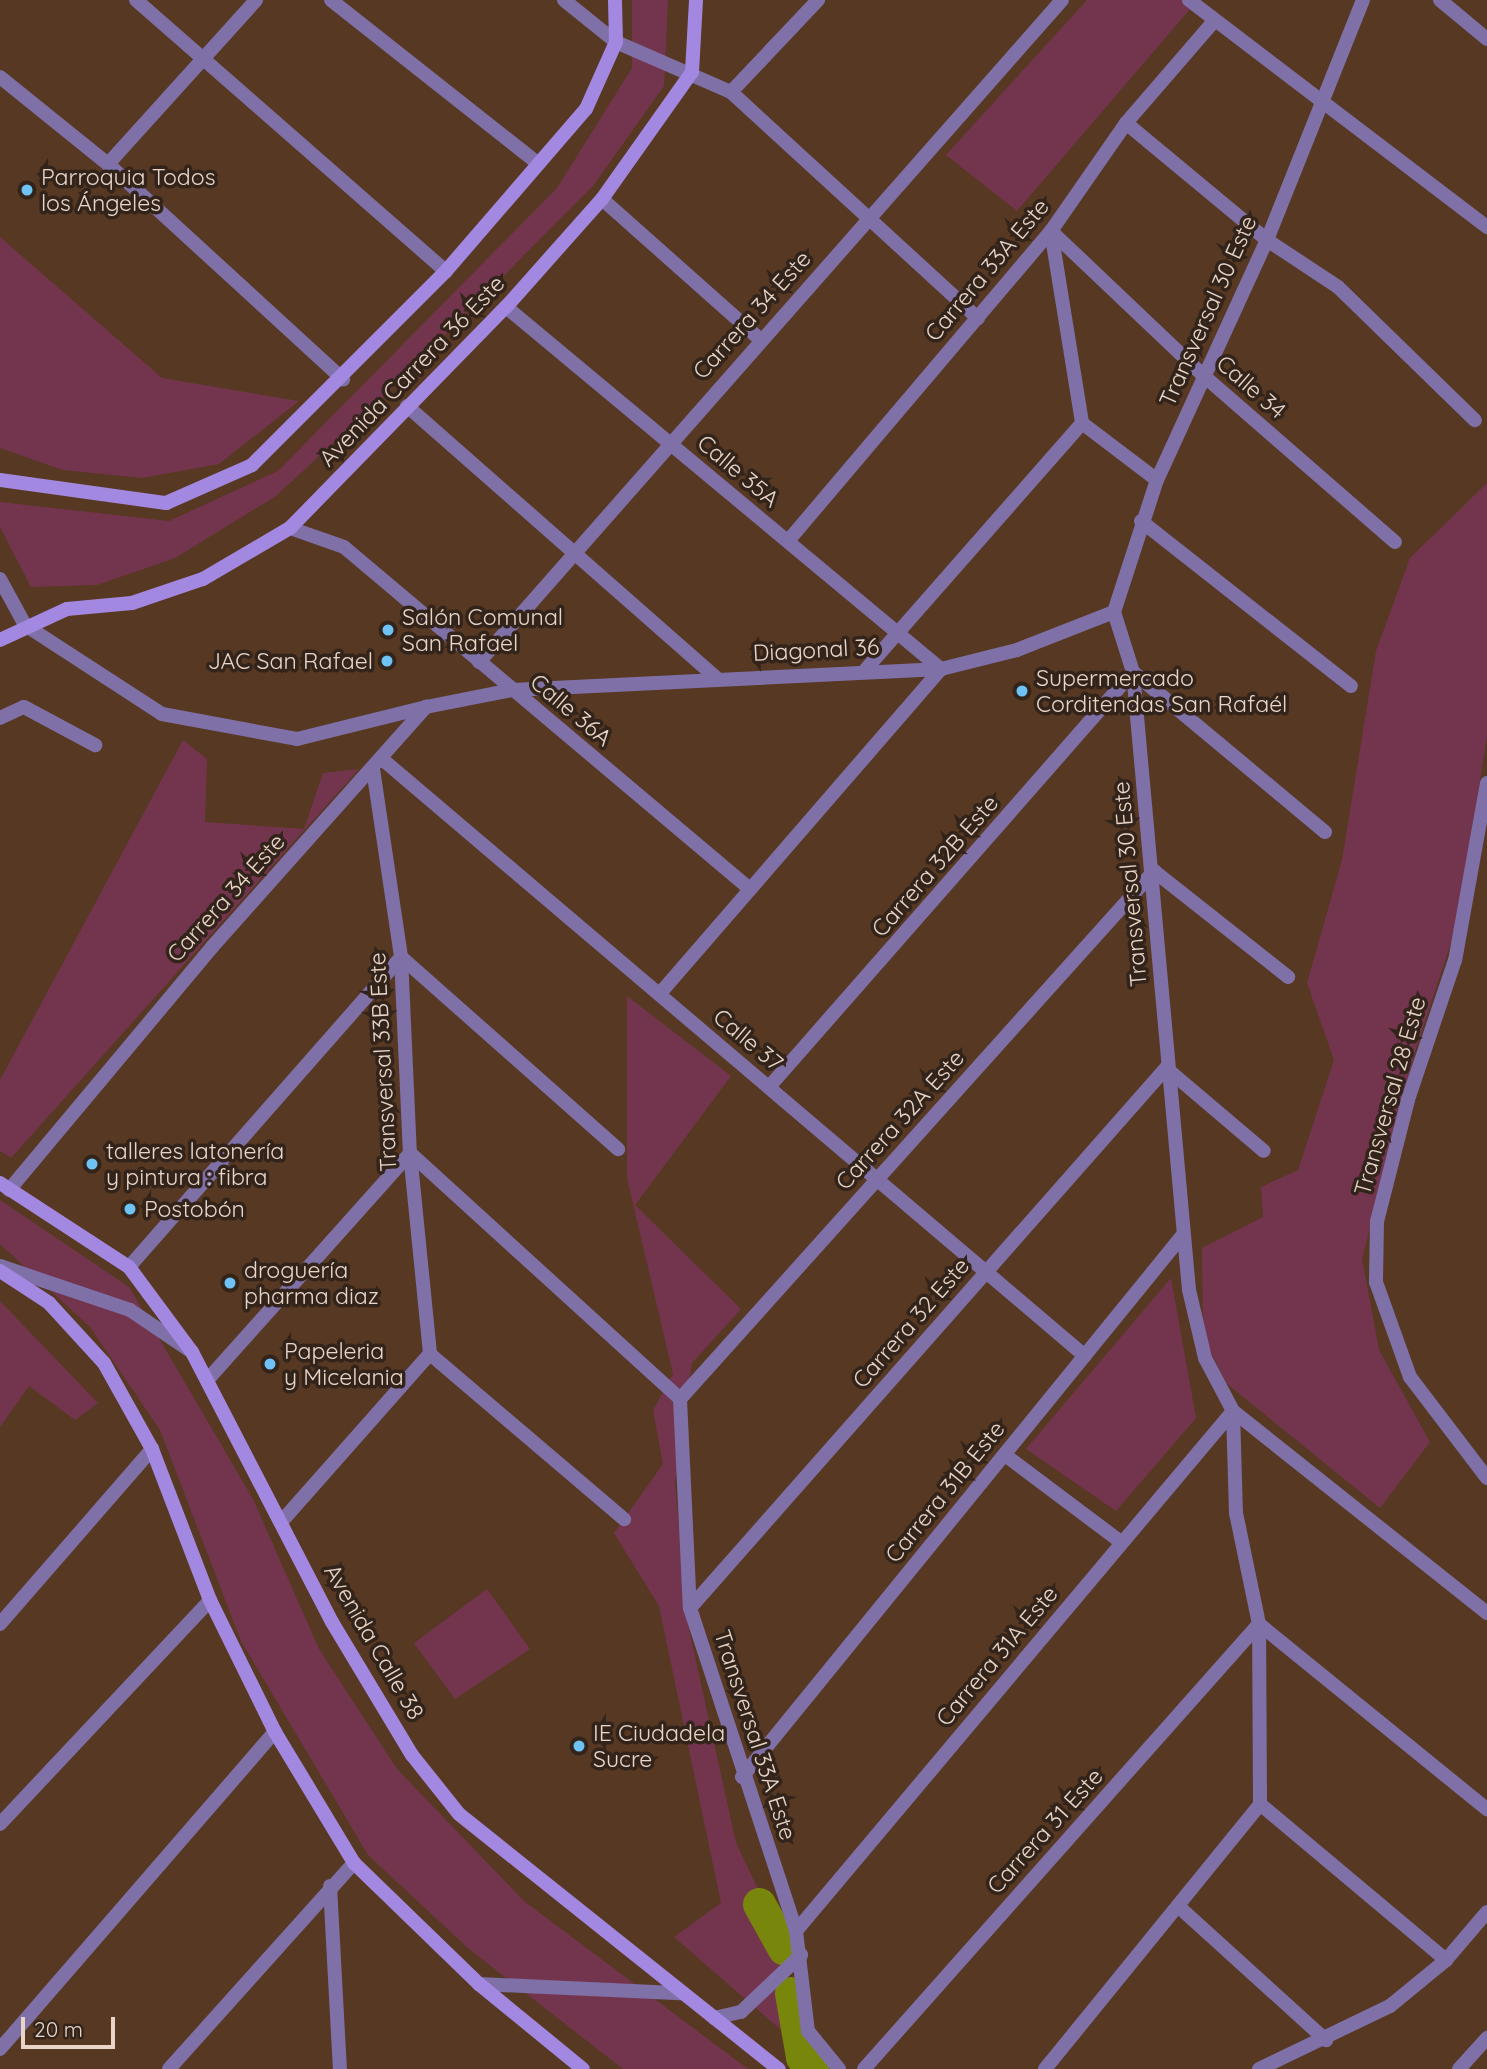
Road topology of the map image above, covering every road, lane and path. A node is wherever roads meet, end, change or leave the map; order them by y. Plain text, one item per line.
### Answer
1 (136, 0) edge
2 (256, 0) edge
3 (331, 0) edge
4 (564, 0) edge
5 (615, 0) edge
6 (696, 0) edge
7 (818, 0) edge
8 (1062, 0) edge
9 (1189, 0) edge
10 (1363, 0) edge
11 (1440, 0) edge
12 (1214, 21) junction
13 (1487, 39) edge
14 (615, 42) junction
15 (205, 55) junction
16 (692, 72) junction
17 (0, 77) edge
18 (731, 92) junction
19 (1324, 100) junction
20 (1126, 123) junction
21 (536, 162) junction
22 (108, 164) junction
23 (602, 199) junction
24 (869, 218) junction
25 (1487, 227) edge
26 (1051, 231) junction
27 (1267, 240) junction
28 (446, 271) junction
29 (506, 307) junction
30 (978, 318) junction
31 (761, 340) junction
32 (1204, 376) junction
33 (343, 379) junction
34 (407, 406) junction
35 (1475, 420) dead end
36 (1082, 423) junction
37 (667, 442) junction
38 (0, 480) edge
39 (1157, 480) junction
40 (1141, 521) junction
41 (290, 528) junction
42 (788, 541) junction
43 (1395, 542) dead end
44 (571, 550) junction
45 (0, 579) edge
46 (1114, 612) junction
47 (25, 625) junction
48 (901, 636) junction
49 (0, 640) edge
50 (479, 662) junction
51 (866, 669) junction
52 (941, 669) junction
53 (1133, 672) junction
54 (717, 678) junction
55 (1351, 686) dead end
56 (512, 690) junction
57 (426, 707) junction
58 (0, 718) edge
59 (95, 745) dead end
60 (378, 764) junction
61 (1487, 783) edge
62 (1325, 832) dead end
63 (1154, 871) junction
64 (750, 889) junction
65 (401, 957) junction
66 (1288, 978) dead end
67 (659, 994) junction
68 (1166, 1068) junction
69 (769, 1087) junction
70 (618, 1149) dead end
71 (1264, 1151) dead end
72 (410, 1153) junction
73 (877, 1180) junction
74 (5, 1186) edge
75 (1182, 1236) junction
76 (129, 1267) junction
77 (0, 1268) edge
78 (986, 1272) junction
79 (192, 1352) junction
80 (430, 1354) junction
81 (1084, 1356) junction
82 (210, 1377) junction
83 (680, 1399) junction
84 (1233, 1411) junction
85 (152, 1449) junction
86 (1005, 1455) junction
87 (1487, 1478) edge
88 (624, 1519) dead end
89 (282, 1521) junction
90 (1122, 1543) junction
91 (210, 1600) junction
92 (690, 1608) junction
93 (1487, 1613) edge
94 (1259, 1624) junction
95 (0, 1625) edge
96 (275, 1732) junction
97 (743, 1777) junction
98 (1260, 1804) junction
99 (1487, 1810) edge
100 (0, 1824) edge
101 (354, 1863) junction
102 (330, 1886) junction
103 (1178, 1906) junction
104 (1487, 1912) edge
105 (796, 1931) junction
106 (800, 1955) junction
107 (1446, 1960) junction
108 (479, 1984) junction
109 (681, 1993) junction
110 (714, 2018) junction
111 (1487, 2038) edge
112 (1326, 2040) junction
113 (0, 2049) edge
114 (169, 2069) edge
115 (340, 2069) edge
116 (583, 2069) edge
117 (779, 2069) edge
118 (839, 2069) edge
119 (864, 2069) edge
120 (1045, 2069) edge
121 (1259, 2069) edge
122 (1458, 2069) edge

1 - 15 street
2 - 15 street
3 - 21 street
4 - 14 street
5 - 14 street, Avenida Carrera 36 Este
6 - 16 street
7 - 18 street
8 - 24 street, Carrera 34 Este
9 - 12 street
10 - 19 street, Transversal 30 Este
11 - 13 street
12 - 19 street
12 - 20 street, Carrera 33A Este
14 - 16 street
14 - 21 street, Avenida Carrera 36 Este
15 - 22 street
15 - 28 street
16 - 18 street
16 - 23 street, Avenida Carrera 36 Este
17 - 22 street
18 - 24 street
19 - 25 street
19 - 27 street, Transversal 30 Este
20 - 26 street, Carrera 33A Este
20 - 27 street
21 - 28 street, Avenida Carrera 36 Este
22 - 33 street
23 - 29 street, Avenida Carrera 36 Este
23 - 31 street
24 - 30 street
24 - 31 street, Carrera 34 Este
26 - 30 street, Carrera 33A Este
26 - 32 street, Calle 34
26 - 36 street
27 - 32 street, Transversal 30 Este
27 - 35 street
28 - 33 street, Avenida Carrera 36 Este
29 - 34 street, Avenida Carrera 36 Este
29 - 37 street, Calle 35A
30 - 42 street, Carrera 33A Este
31 - 37 street, Carrera 34 Este
32 - 39 street, Transversal 30 Este
32 - 43 street, Calle 34
33 - 38 street, Avenida Carrera 36 Este
34 - 41 street, Avenida Carrera 36 Este
34 - 44 street
36 - 39 street
36 - 48 street
37 - 42 street, Calle 35A
37 - 44 street, Carrera 34 Este
39 - 40 street, Transversal 30 Este
40 - 46 street, Transversal 30 Este
40 - 55 street
41 - 47 street, Avenida Carrera 36 Este
41 - 50 street, Calle 36A
42 - 48 street, Calle 35A
44 - 50 street, Carrera 34 Este
44 - 54 street
45 - 47 street
46 - 52 street, Diagonal 36
46 - 53 street, Transversal 30 Este
47 - 49 street
47 - 57 street
48 - 51 street
48 - 52 street, Calle 35A
50 - 56 street, Calle 36A
51 - 52 street, Diagonal 36
51 - 54 street, Diagonal 36
52 - 64 street
53 - 62 street
53 - 63 street, Transversal 30 Este
53 - 69 street, Carrera 32B Este
54 - 56 street, Diagonal 36
56 - 57 street
56 - 64 street, Calle 36A
57 - 60 street, Carrera 34 Este
58 - 59 street
60 - 65 street, Transversal 33B Este
60 - 67 street, Calle 37
60 - 74 street, Carrera 34 Este
61 - 87 street, Transversal 28 Este
63 - 66 street
63 - 68 street, Transversal 30 Este
63 - 73 street, Carrera 32A Este
64 - 67 street
65 - 70 street
65 - 72 street, Transversal 33B Este
65 - 76 street
67 - 69 street, Calle 37
68 - 71 street
68 - 75 street, Transversal 30 Este
68 - 78 street, Carrera 32 Este
69 - 73 street, Calle 37
72 - 80 street, Transversal 33B Este
72 - 82 street
72 - 83 street
73 - 78 street, Calle 37
73 - 83 street, Carrera 32A Este
74 - 76 street, Avenida Calle 38
75 - 81 street, Carrera 31B Este
75 - 84 street, Transversal 30 Este
76 - 79 street, Avenida Calle 38
77 - 79 street
77 - 85 street
78 - 81 street, Calle 37
78 - 92 street, Carrera 32 Este
79 - 82 street, Avenida Calle 38
80 - 88 street
80 - 89 street
81 - 86 street, Carrera 31B Este
82 - 89 street, Avenida Calle 38
83 - 92 street, Transversal 33A Este
84 - 90 street, Carrera 31A Este
84 - 93 street
84 - 94 street, Transversal 30 Este
85 - 91 street
85 - 95 street
86 - 90 street
86 - 97 street, Carrera 31B Este
89 - 109 street, Avenida Calle 38
90 - 105 street, Carrera 31A Este
91 - 96 street
91 - 100 street
92 - 97 street, Transversal 33A Este
94 - 98 street, Transversal 30 Este
94 - 99 street
94 - 119 street, Carrera 31 Este
96 - 101 street
96 - 113 street
97 - 105 street, Transversal 33A Este
98 - 103 street
98 - 107 street
101 - 102 street
101 - 108 street
102 - 114 street
102 - 115 street
103 - 112 street
103 - 120 street
104 - 107 street
105 - 106 street, Transversal 33A Este
106 - 110 street
106 - 118 street, Transversal 33A Este
107 - 112 street
108 - 109 street
108 - 116 street
109 - 110 street, Avenida Calle 38
110 - 117 street, Avenida Calle 38
111 - 122 street
112 - 121 street

